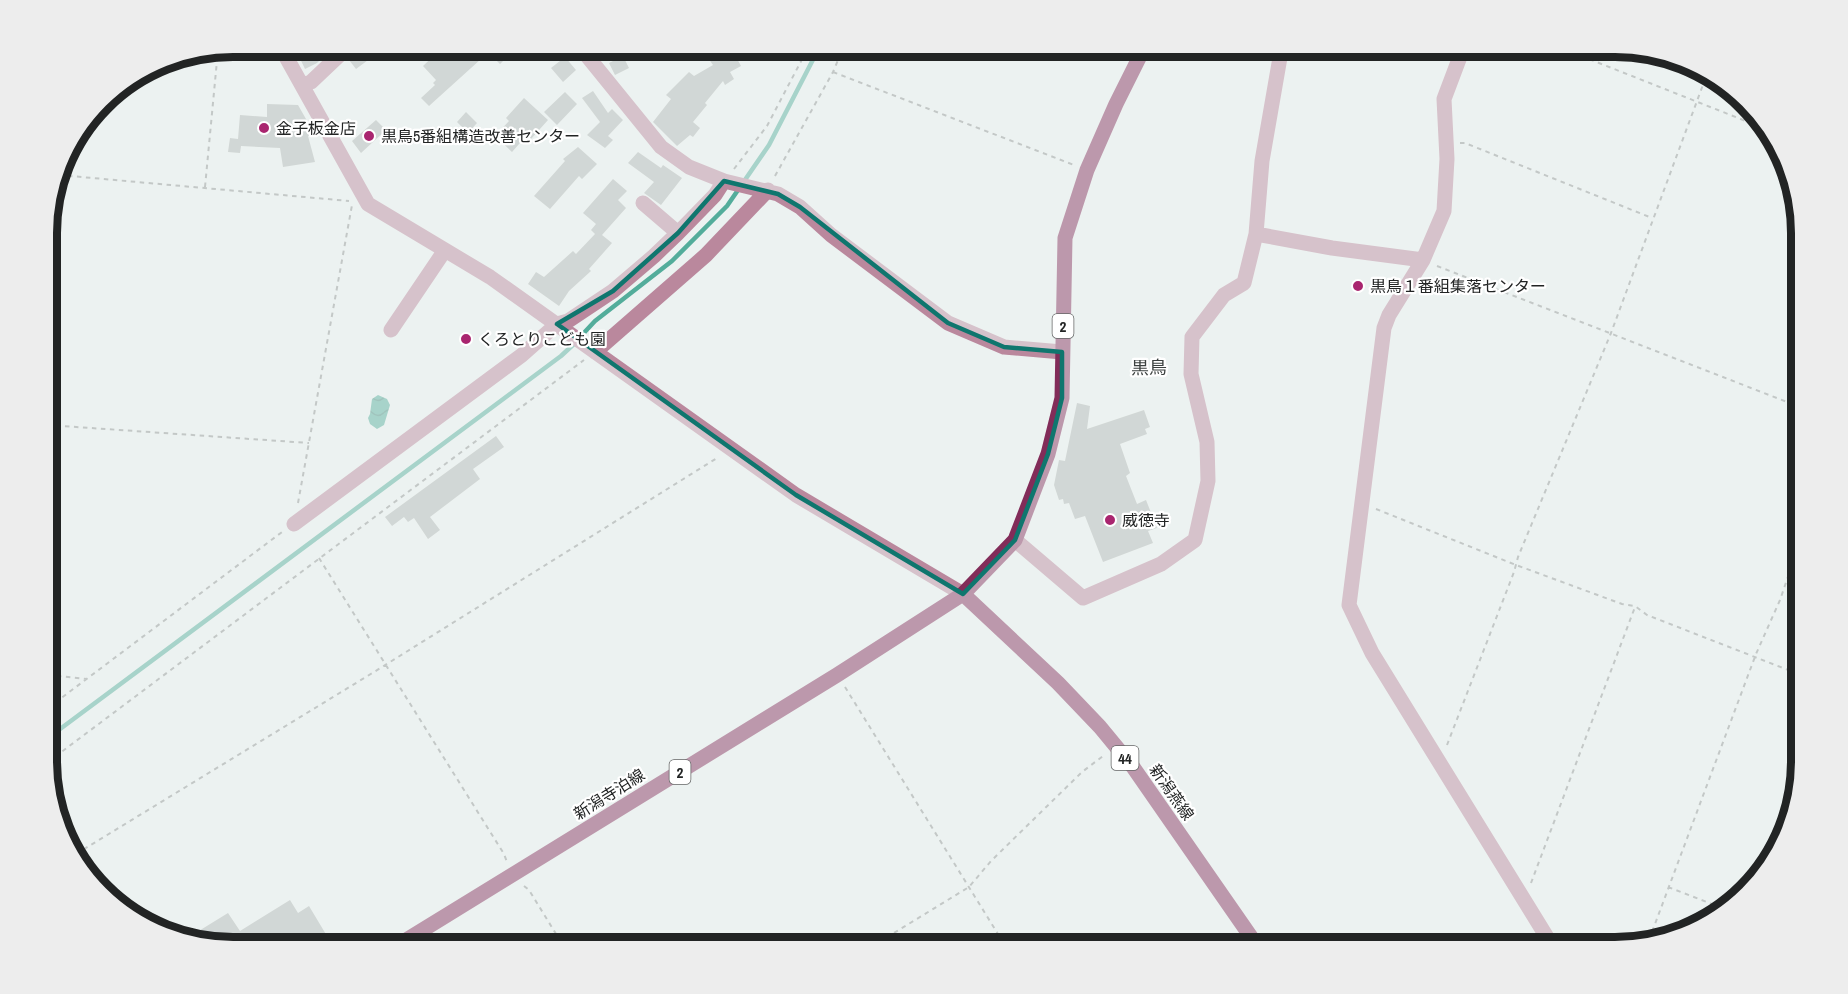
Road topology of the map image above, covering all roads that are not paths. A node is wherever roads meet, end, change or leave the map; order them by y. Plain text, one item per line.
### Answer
1 (286, 57) edge
2 (337, 57) edge
3 (587, 57) edge
4 (1140, 57) edge
5 (1280, 57) edge
6 (1460, 57) edge
7 (302, 85) junction
8 (728, 181) junction
9 (762, 189) junction
10 (642, 203) dead end
11 (678, 233) junction
12 (1256, 234) junction
13 (445, 250) junction
14 (1423, 260) junction
15 (561, 327) junction
16 (391, 330) dead end
17 (592, 350) junction
18 (1062, 352) junction
19 (294, 524) road end
20 (1016, 540) junction
21 (963, 594) junction
22 (411, 937) edge
23 (1251, 937) edge
24 (1547, 937) edge

1 - 7 street
2 - 7 street
3 - 8 street
4 - 18 main road, 2
5 - 12 street
6 - 14 street
7 - 13 street
8 - 9 street
8 - 11 street
9 - 17 street
9 - 18 street
10 - 11 street
11 - 15 street
12 - 14 street
12 - 20 street
13 - 15 street
13 - 16 street
14 - 24 street
15 - 17 street
15 - 19 street
17 - 21 street
18 - 20 main road, 2
20 - 21 main road, 2
21 - 22 main road, 新潟寺泊線 / 2
21 - 23 main road, 新潟燕線 / 44

